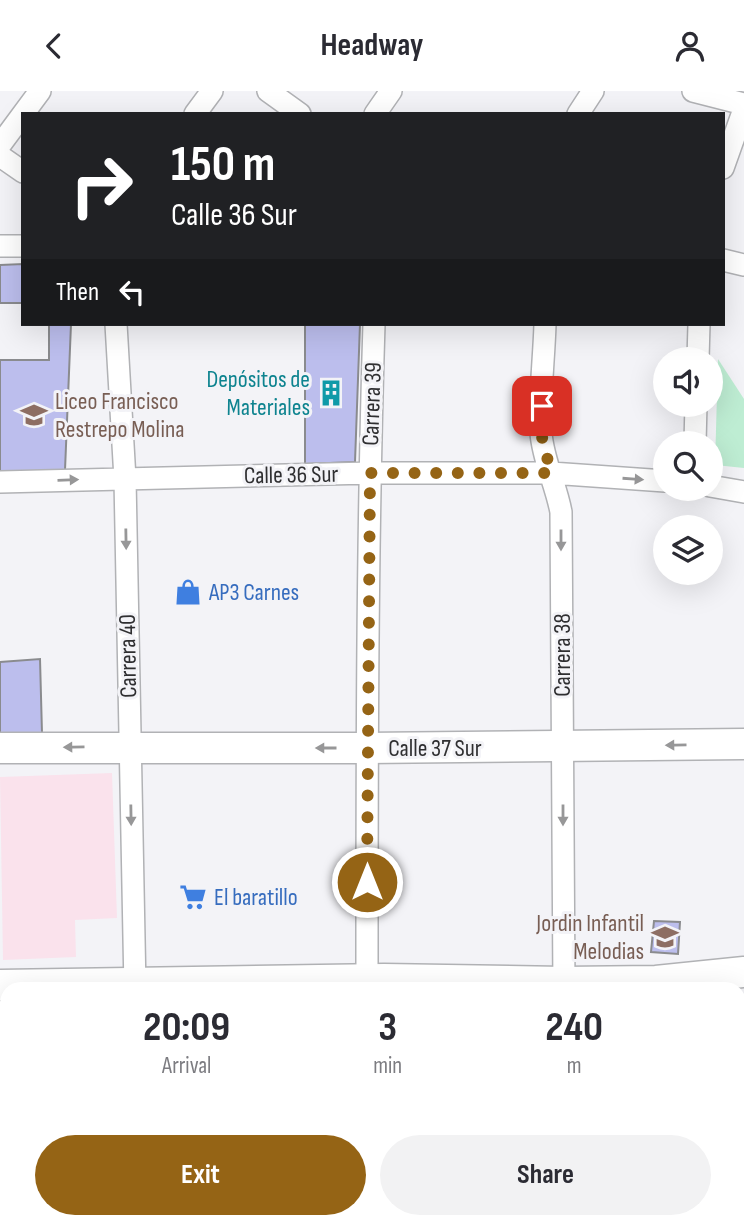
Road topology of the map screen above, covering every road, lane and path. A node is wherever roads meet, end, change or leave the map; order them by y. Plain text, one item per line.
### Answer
1 (40, 91) edge
2 (212, 91) edge
3 (268, 91) edge
4 (593, 91) edge
5 (693, 91) edge
6 (744, 104) edge
7 (744, 109) edge
8 (24, 112) edge
9 (196, 112) edge
10 (297, 112) edge
11 (579, 112) edge
12 (21, 117) edge
13 (0, 145) edge
14 (0, 156) edge
15 (725, 162) edge
16 (21, 171) edge
17 (0, 246) edge
18 (21, 246) edge
19 (725, 260) edge
20 (744, 265) edge
21 (116, 326) edge
22 (374, 326) edge
23 (545, 326) edge
24 (699, 326) edge
25 (698, 347) edge
26 (370, 473) junction
27 (551, 473) junction
28 (125, 479) junction
29 (653, 480) edge
30 (0, 482) edge
31 (723, 488) edge
32 (744, 492) edge
33 (744, 744) edge
34 (130, 747) junction
35 (562, 747) junction
36 (0, 748) edge
37 (366, 748) junction
38 (744, 972) edge
39 (656, 981) junction
40 (135, 982) edge
41 (368, 982) edge
42 (564, 982) edge
43 (638, 982) edge
44 (664, 982) edge

1 - 8 street
2 - 9 street
3 - 10 street
4 - 11 street
5 - 6 street
7 - 15 street
12 - 13 street
14 - 16 street
17 - 18 street
19 - 20 street
21 - 28 street, Carrera 40
22 - 26 street, Carrera 39
23 - 27 street, Carrera 38
24 - 25 street
26 - 27 street, Calle 36 Sur
26 - 28 street, Calle 36 Sur
26 - 37 street, Carrera 39
27 -> 29 street, Calle 36 Sur
27 -> 35 street, Carrera 38
30 -> 28 street, Calle 36 Sur
28 -> 34 street, Carrera 40
31 - 32 street
33 -> 35 main road, Calle 37 Sur
34 -> 36 main road, Calle 37 Sur
37 -> 34 main road, Calle 37 Sur
34 -> 40 street, Carrera 40
35 - 37 main road, Calle 37 Sur
35 -> 42 street, Carrera 38
37 - 41 street, Carrera 39
38 - 39 main road
39 - 43 main road
39 - 44 main road

